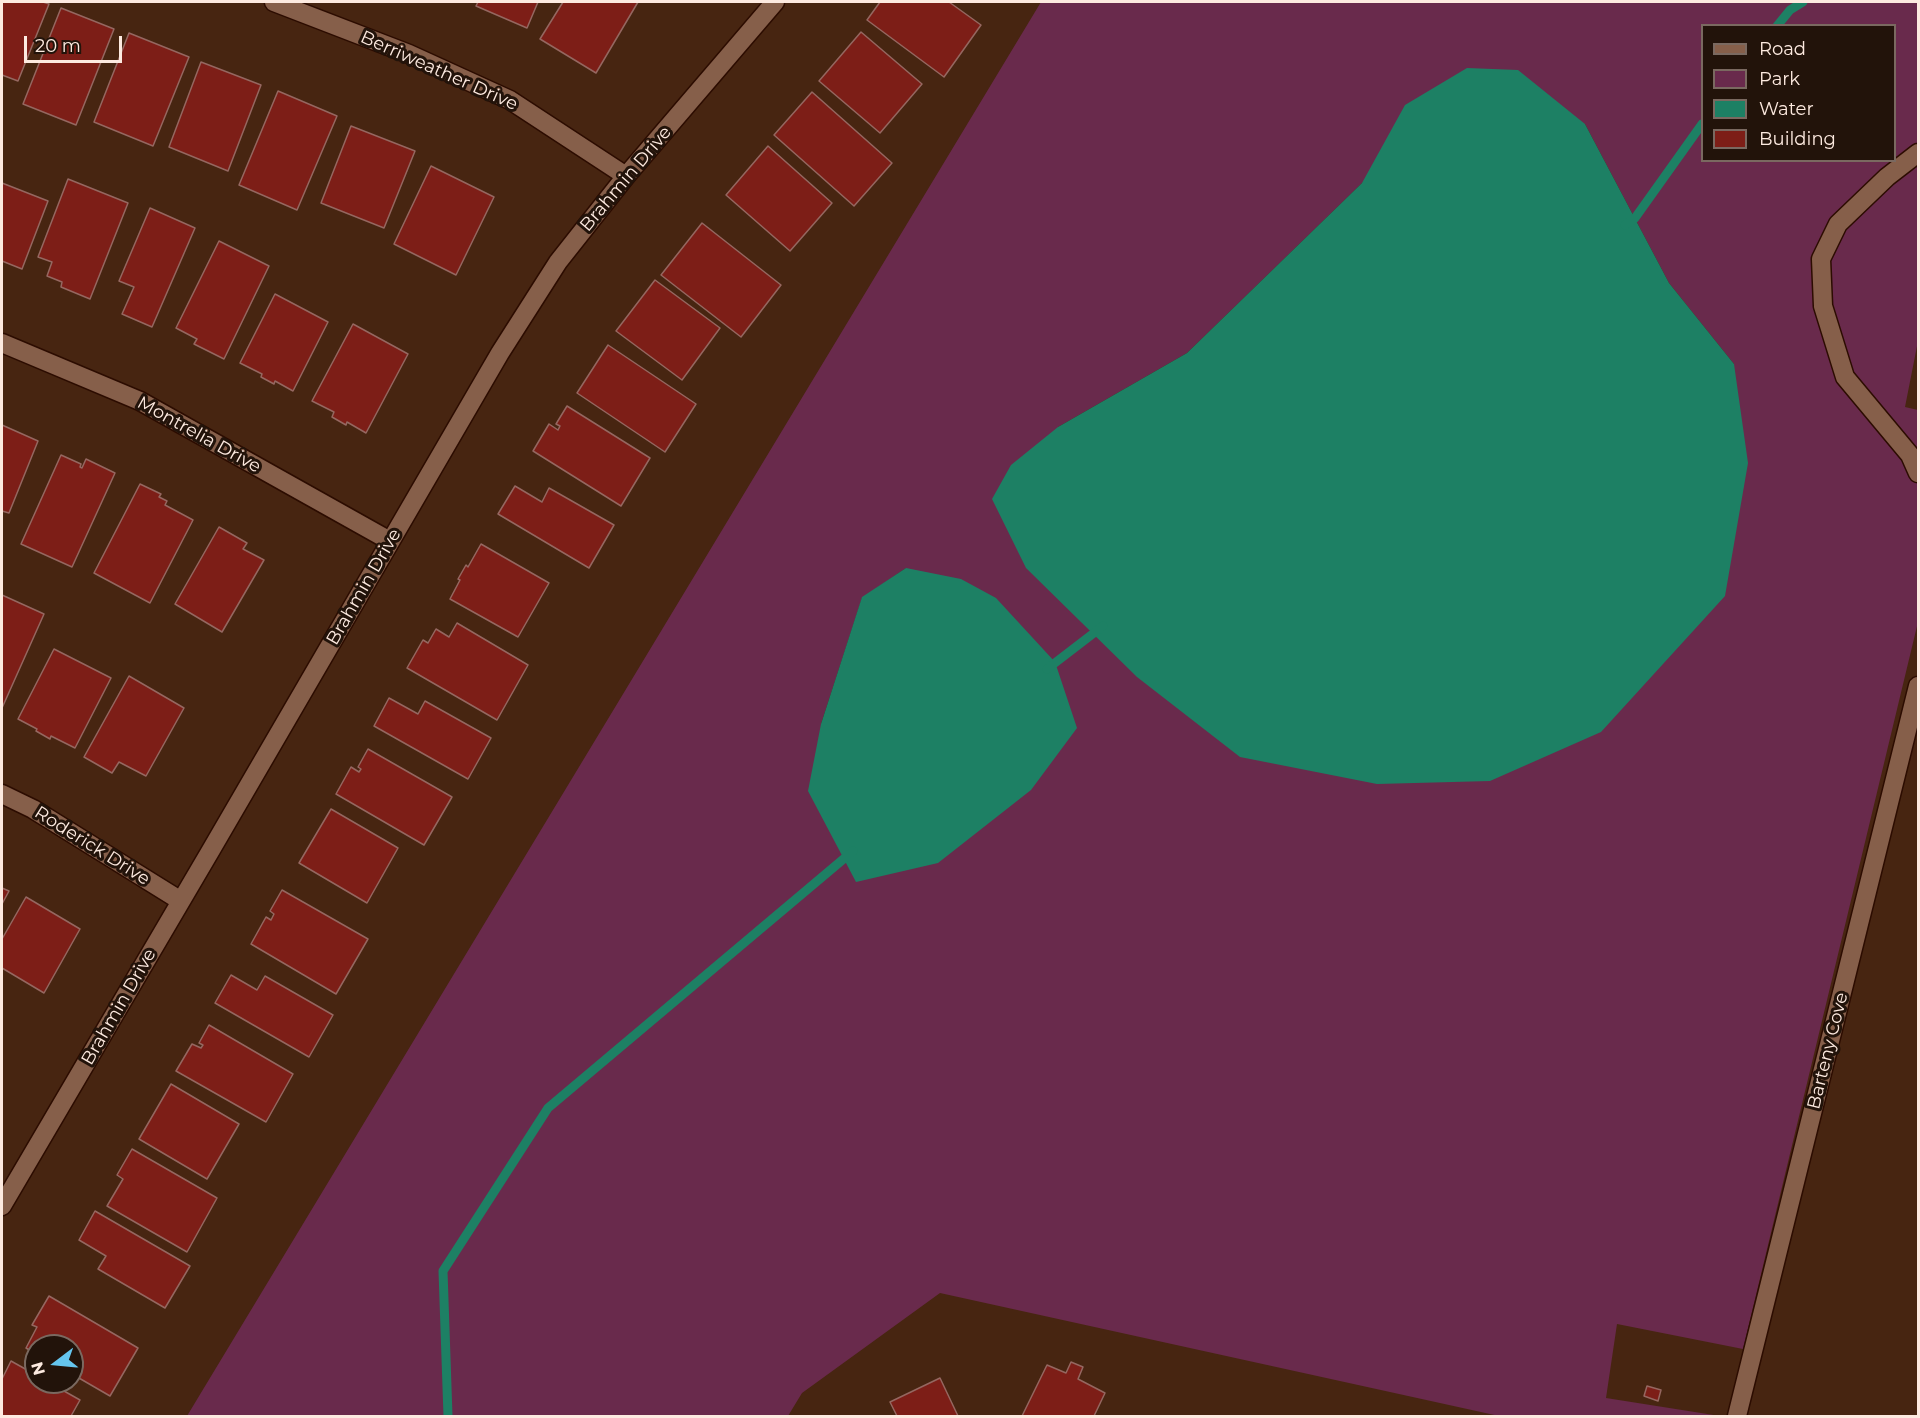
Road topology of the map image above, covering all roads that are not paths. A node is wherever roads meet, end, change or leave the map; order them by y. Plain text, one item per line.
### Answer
1 (274, 2) edge
2 (775, 2) edge
3 (1918, 153) edge
4 (626, 176) junction
5 (2, 343) edge
6 (1918, 473) edge
7 (390, 540) junction
8 (1918, 686) edge
9 (2, 794) edge
10 (181, 901) junction
11 (2, 1206) edge
12 (1737, 1416) edge

1 - 4 street, Berriweather Drive
2 - 4 street, Brahmin Drive
3 - 6 street
4 - 7 street, Brahmin Drive
5 - 7 street, Montrelia Drive
7 - 10 street, Brahmin Drive
8 - 12 street, Barteny Cove
9 - 10 street, Roderick Drive
10 - 11 street, Brahmin Drive

